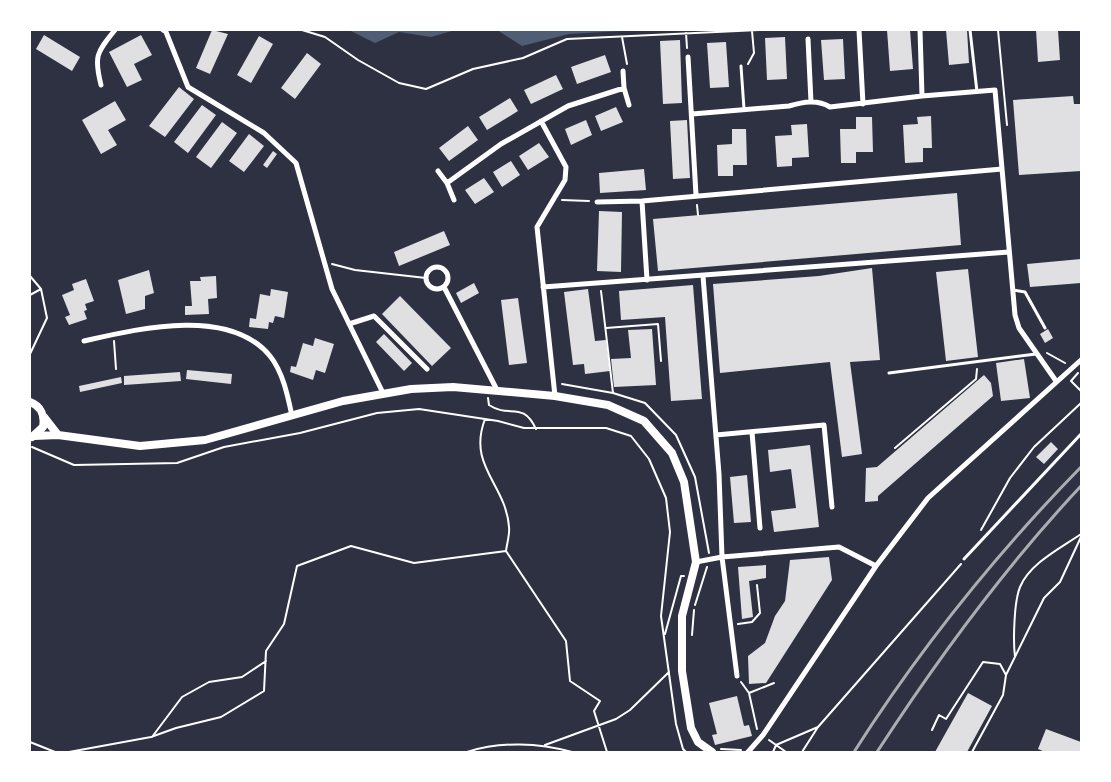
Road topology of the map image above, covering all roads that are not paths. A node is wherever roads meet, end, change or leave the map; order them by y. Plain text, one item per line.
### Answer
1 (115, 30) edge
2 (163, 30) edge
3 (859, 30) edge
4 (920, 30) edge
5 (970, 30) edge
6 (808, 39) dead end
7 (688, 57) road end
8 (741, 66) road end
9 (623, 71) dead end
10 (101, 85) dead end
11 (624, 88) junction
12 (977, 92) junction
13 (922, 96) junction
14 (811, 102) junction
15 (863, 104) junction
16 (629, 105) dead end
17 (744, 109) junction
18 (692, 114) junction
19 (541, 121) junction
20 (1002, 169) junction
21 (438, 171) dead end
22 (447, 183) junction
23 (696, 195) junction
24 (454, 200) dead end
25 (642, 200) junction
26 (597, 202) dead end
27 (1009, 252) junction
28 (703, 276) junction
29 (647, 280) junction
30 (444, 287) junction
31 (543, 287) junction
32 (1013, 290) junction
33 (348, 324) junction
34 (1045, 328) dead end
35 (84, 340) dead end
36 (1036, 354) junction
37 (1081, 360) edge
38 (426, 369) dead end
39 (889, 374) dead end
40 (1056, 382) junction
41 (497, 390) junction
42 (383, 393) junction
43 (555, 396) junction
44 (30, 402) edge
45 (43, 416) junction
46 (292, 416) junction
47 (752, 432) junction
48 (1081, 434) edge
49 (58, 435) junction
50 (716, 435) junction
51 (32, 437) edge
52 (832, 507) dead end
53 (760, 528) dead end
54 (722, 557) junction
55 (964, 559) road end
56 (696, 562) junction
57 (876, 566) junction
58 (737, 676) road end
59 (713, 750) edge
60 (748, 752) edge

1 - 10 street
2 - 33 street
3 - 15 street
4 - 13 street
5 - 12 lane
6 - 14 street
7 - 18 street
8 - 17 lane
9 - 11 street
11 - 16 street
11 - 19 street
12 - 13 street
12 - 20 street
13 - 15 street
14 - 15 street
14 - 17 street
17 - 18 street
18 - 23 street
19 - 22 street
19 - 31 street
20 - 23 street
20 - 27 street
21 - 22 street
22 - 24 street
23 - 25 street
25 - 26 street
25 - 29 street
27 - 28 street
27 - 32 street
28 - 29 street
28 - 50 street
29 - 31 street
30 - 30 street
30 - 41 street
31 - 43 street
32 - 34 lane
32 - 36 street
33 - 38 street
33 - 42 street
35 - 46 street
36 - 39 lane
36 - 40 street
37 - 40 street
40 - 57 street
41 - 42 street
41 - 43 street
42 - 46 street
43 - 56 street
44 - 45 street
45 - 49 street
45 - 51 street
46 - 49 street
47 - 50 street
47 - 52 street
47 - 53 street
48 - 55 lane
49 - 51 street
50 - 54 street
54 - 56 street
54 - 57 street
54 - 58 street
56 - 59 street
57 - 60 street

